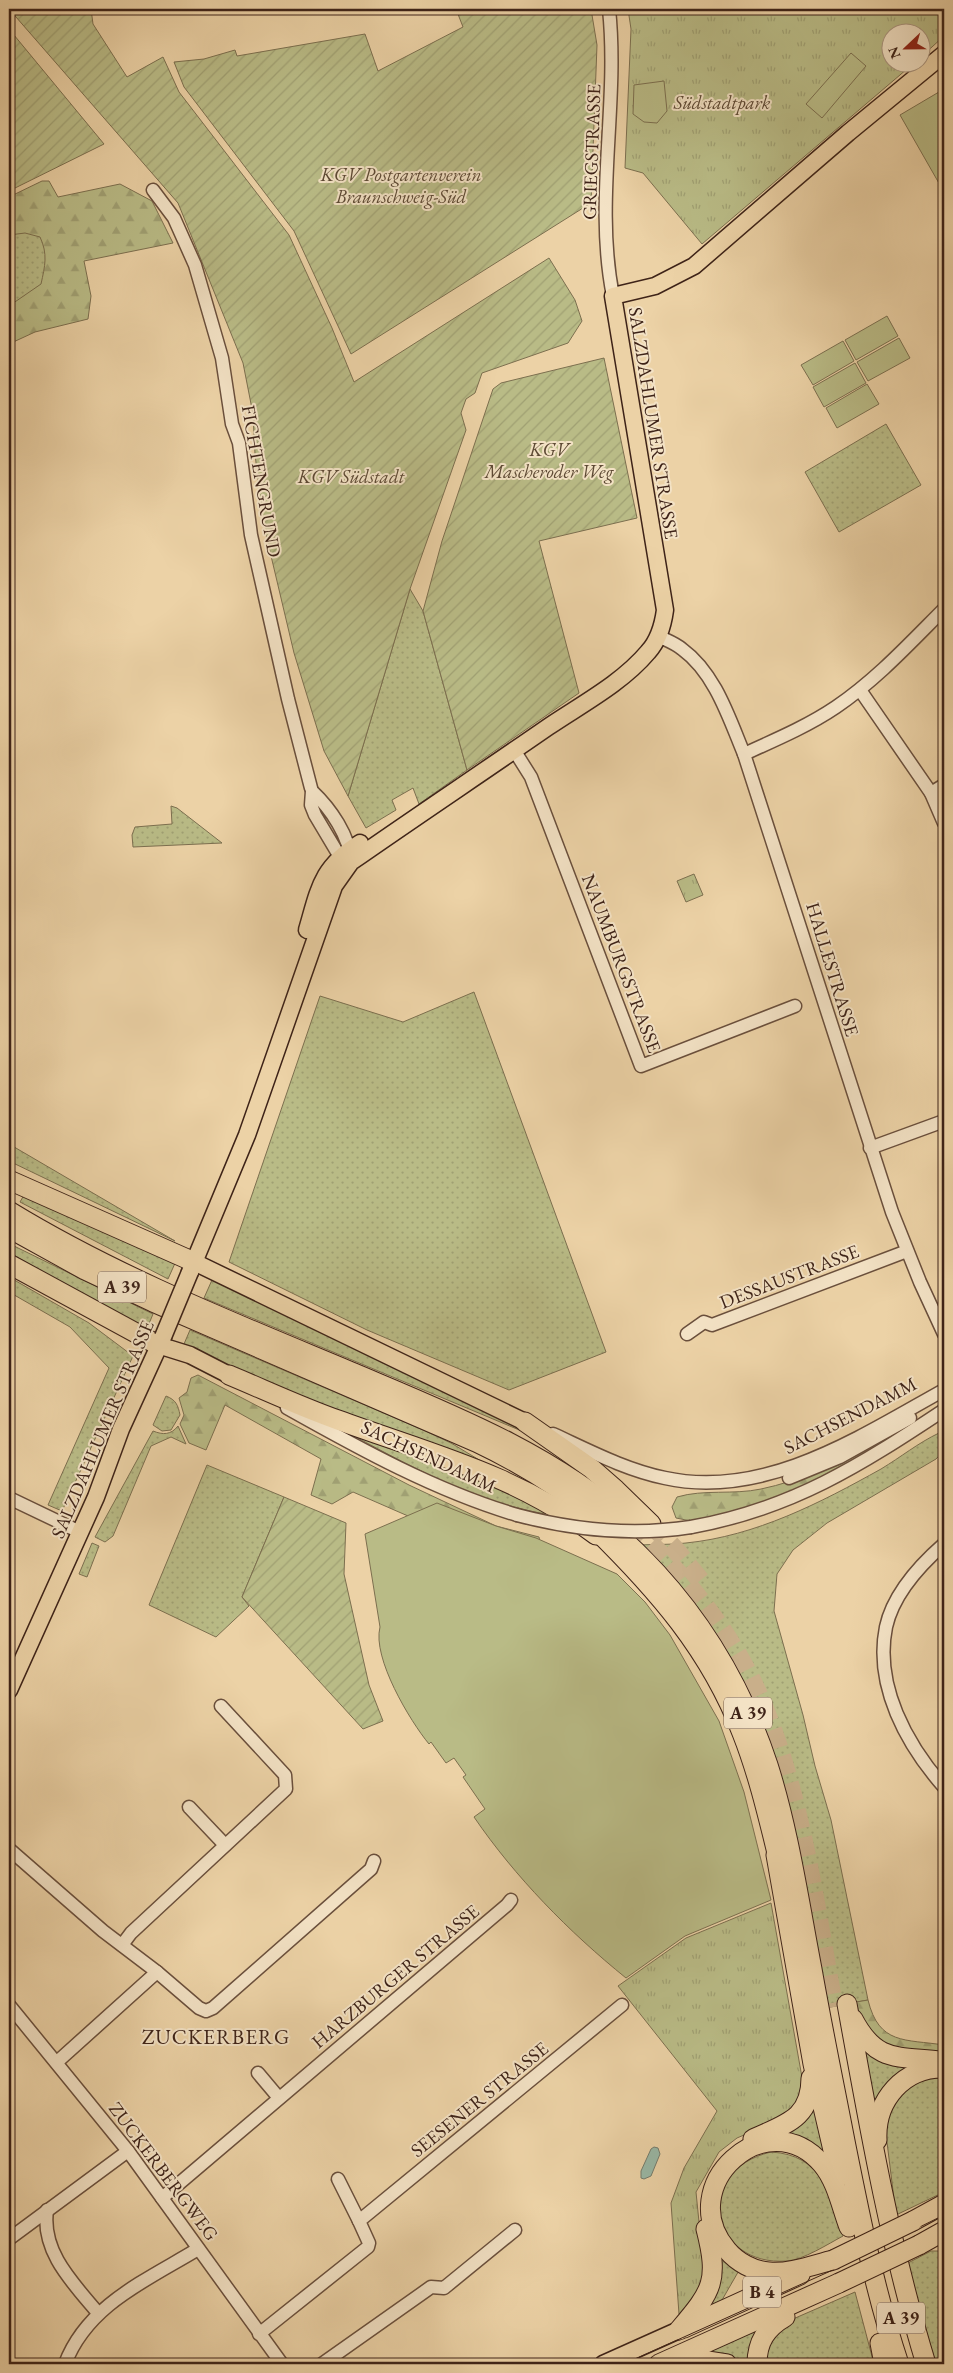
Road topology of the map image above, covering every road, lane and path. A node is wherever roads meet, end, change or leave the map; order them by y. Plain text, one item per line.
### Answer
1 (609, 9) edge
2 (944, 54) edge
3 (153, 190) dead end
4 (613, 296) junction
5 (944, 609) edge
6 (658, 636) junction
7 (860, 690) junction
8 (514, 750) junction
9 (744, 754) junction
10 (944, 785) edge
11 (311, 788) dead end
12 (932, 793) junction
13 (944, 823) edge
14 (795, 1006) dead end
15 (944, 1120) edge
16 (870, 1148) junction
17 (9, 1180) edge
18 (9, 1211) edge
19 (9, 1228) edge
20 (907, 1251) junction
21 (9, 1264) edge
22 (192, 1267) junction
23 (687, 1334) dead end
24 (944, 1334) edge
25 (160, 1341) junction
26 (229, 1375) junction
27 (944, 1390) edge
28 (944, 1398) edge
29 (944, 1410) edge
30 (437, 1417) junction
31 (525, 1422) junction
32 (683, 1481) junction
33 (9, 1498) edge
34 (80, 1532) junction
35 (944, 1544) edge
36 (617, 1551) junction
37 (9, 1690) edge
38 (221, 1706) dead end
39 (944, 1787) edge
40 (189, 1807) dead end
41 (774, 1841) junction
42 (225, 1845) junction
43 (9, 1849) edge
44 (374, 1861) dead end
45 (511, 1900) dead end
46 (122, 1945) junction
47 (157, 1972) junction
48 (814, 1980) junction
49 (9, 2005) edge
50 (622, 2005) dead end
51 (840, 2006) junction
52 (944, 2061) edge
53 (57, 2062) junction
54 (814, 2064) junction
55 (944, 2068) edge
56 (258, 2073) dead end
57 (279, 2098) junction
58 (128, 2151) junction
59 (338, 2180) dead end
60 (880, 2183) junction
61 (162, 2198) junction
62 (943, 2204) edge
63 (47, 2210) junction
64 (359, 2221) junction
65 (849, 2227) junction
66 (515, 2230) dead end
67 (944, 2231) edge
68 (9, 2239) edge
69 (944, 2244) edge
70 (919, 2245) junction
71 (198, 2249) junction
72 (833, 2260) junction
73 (804, 2300) junction
74 (98, 2313) junction
75 (679, 2330) junction
76 (260, 2334) junction
77 (64, 2364) edge
78 (282, 2364) edge
79 (322, 2364) edge
80 (603, 2364) edge
81 (659, 2364) edge
82 (672, 2364) edge
83 (728, 2364) edge
84 (757, 2364) edge
85 (885, 2364) edge
86 (899, 2364) edge
87 (915, 2364) edge
88 (926, 2364) edge

1 - 4 street, GRIEGSTRASSE
2 - 4 main road, SALZDAHLUMER STRASSE
3 - 11 street, FICHTENGRUND
4 - 6 main road, SALZDAHLUMER STRASSE
5 - 7 street
6 - 8 main road, SALZDAHLUMER STRASSE
6 - 9 street, HALLESTRASSE
7 - 9 street
7 - 12 street
8 - 14 street, NAUMBURGSTRASSE
8 - 22 main road, SALZDAHLUMER STRASSE
9 - 16 street, HALLESTRASSE
10 - 12 street
12 - 13 street
15 - 16 street
16 - 20 street, HALLESTRASSE
17 - 22 highway
18 - 30 highway, A 39
19 - 30 highway, A 39
20 - 23 street, DESSAUSTRASSE
20 - 24 street, HALLESTRASSE
21 - 25 highway
22 - 25 main road, SALZDAHLUMER STRASSE, bridge
22 - 31 main road, SACHSENDAMM
25 - 26 main road, SACHSENDAMM
25 - 34 main road, SALZDAHLUMER STRASSE
26 - 29 street, SACHSENDAMM, bridge
26 - 36 highway
27 - 32 street, SACHSENDAMM
28 - 32 street, SACHSENDAMM
30 - 31 highway
30 - 36 highway
30 - 48 highway, A 39
31 - 32 street, SACHSENDAMM
33 - 34 street
34 - 37 main road, SALZDAHLUMER STRASSE
35 - 39 street
36 - 41 highway
38 - 42 street
40 - 42 street
41 - 48 highway
41 - 54 highway
42 - 46 street
43 - 46 street
44 - 47 street
45 - 57 street, HARZBURGER STRASSE
46 - 47 street
47 - 53 street
48 - 86 highway, A 39
49 - 53 street, ZUCKERBERGWEG
50 - 64 street, SEESENER STRASSE
51 - 52 highway
51 - 60 highway
51 - 87 highway, A 39
53 - 58 street, ZUCKERBERGWEG
54 - 65 highway
54 - 75 highway
55 - 60 highway
56 - 57 street
57 - 61 street, HARZBURGER STRASSE
58 - 61 street, ZUCKERBERGWEG
58 - 63 street
59 - 64 street
60 - 88 highway
61 - 71 street, ZUCKERBERGWEG
62 - 72 highway, B 4, bridge
63 - 68 street
63 - 74 street
64 - 76 street
65 - 72 highway
65 - 85 highway
66 - 79 street
67 - 70 highway, B 4
69 - 70 highway
70 - 73 highway, B 4, bridge
71 - 74 street
71 - 76 street, ZUCKERBERGWEG
72 - 75 highway, B 4
73 - 81 highway, B 4
73 - 84 highway
74 - 77 street
75 - 80 main road
76 - 78 street, ZUCKERBERGWEG
82 - 83 highway

